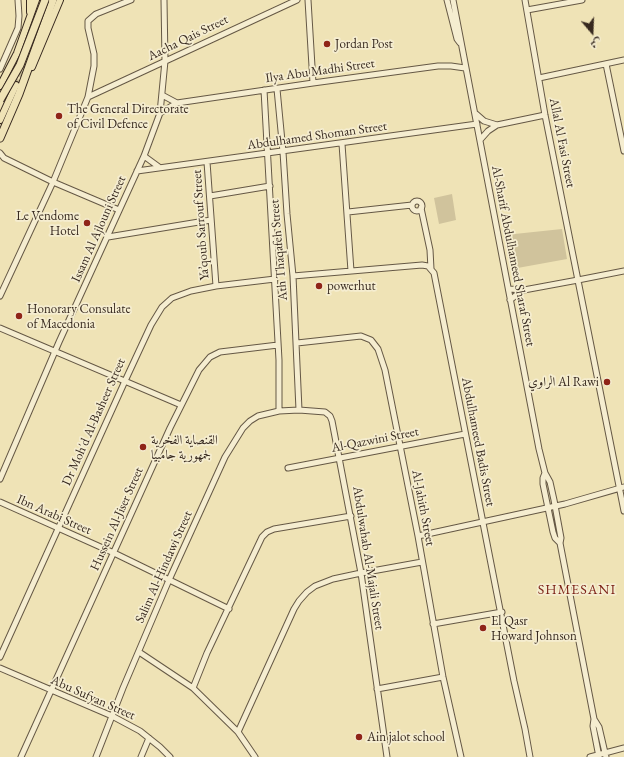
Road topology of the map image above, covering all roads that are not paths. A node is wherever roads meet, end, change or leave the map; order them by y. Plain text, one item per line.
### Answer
1 (18, 0) edge
2 (30, 0) edge
3 (36, 0) edge
4 (45, 0) edge
5 (131, 0) edge
6 (164, 0) edge
7 (296, 0) edge
8 (308, 0) edge
9 (447, 0) edge
10 (453, 0) edge
11 (525, 0) edge
12 (582, 0) edge
13 (58, 1) edge
14 (526, 10) junction
15 (30, 18) junction
16 (460, 43) junction
17 (624, 60) edge
18 (165, 62) junction
19 (606, 64) junction
20 (465, 68) junction
21 (0, 70) edge
22 (539, 78) junction
23 (313, 83) junction
24 (16, 85) tunnel mouth
25 (0, 86) edge
26 (277, 89) junction
27 (264, 90) junction
28 (19, 94) junction
29 (162, 95) junction
30 (88, 97) junction
31 (0, 100) edge
32 (177, 103) junction
33 (475, 112) junction
34 (160, 113) junction
35 (545, 115) junction
36 (0, 120) edge
37 (477, 124) junction
38 (497, 125) junction
39 (0, 138) edge
40 (480, 140) junction
41 (342, 144) junction
42 (624, 151) edge
43 (283, 152) junction
44 (0, 153) edge
45 (268, 154) junction
46 (144, 156) junction
47 (2, 158) edge
48 (208, 162) junction
49 (159, 167) junction
50 (137, 171) junction
51 (54, 182) junction
52 (270, 186) junction
53 (210, 196) junction
54 (119, 210) junction
55 (348, 212) junction
56 (211, 220) junction
57 (108, 237) junction
58 (431, 269) junction
59 (624, 270) edge
60 (351, 271) junction
61 (293, 276) junction
62 (275, 279) junction
63 (578, 280) junction
64 (216, 286) junction
65 (509, 289) junction
66 (524, 290) junction
67 (0, 296) edge
68 (510, 300) junction
69 (0, 328) edge
70 (297, 343) junction
71 (278, 345) junction
72 (55, 351) junction
73 (125, 380) junction
74 (181, 405) junction
75 (299, 410) junction
76 (279, 411) junction
77 (465, 434) junction
78 (400, 447) junction
79 (340, 458) junction
80 (288, 468) dead end
81 (545, 473) junction
82 (0, 479) edge
83 (622, 488) edge
84 (0, 502) edge
85 (555, 506) junction
86 (548, 507) junction
87 (624, 511) edge
88 (351, 516) junction
89 (483, 522) junction
90 (58, 529) junction
91 (418, 536) junction
92 (560, 543) junction
93 (114, 553) junction
94 (422, 562) junction
95 (361, 573) junction
96 (169, 580) junction
97 (229, 609) junction
98 (502, 612) junction
99 (434, 624) junction
100 (139, 652) junction
101 (1, 654) edge
102 (0, 668) edge
103 (443, 677) junction
104 (193, 688) junction
105 (377, 689) junction
106 (51, 691) junction
107 (112, 716) junction
108 (594, 719) junction
109 (238, 732) junction
110 (149, 738) junction
111 (622, 749) edge
112 (606, 755) edge
113 (599, 756) edge
114 (21, 757) edge
115 (96, 757) edge
116 (141, 757) edge
117 (170, 757) edge
118 (255, 757) edge
119 (387, 757) edge
120 (461, 757) edge
121 (530, 757) edge
122 (590, 757) edge
123 (612, 757) edge

1 - 21 street
2 - 15 main road
3 - 15 main road
4 - 31 highway, bridge
5 - 30 street
6 - 18 street, Issam Al Ajlouni Street
7 - 18 street, Aacha Qais Street
8 - 23 street
9 - 16 street
10 - 16 street
11 - 14 street, Allal Al Fasi Street
12 - 14 street
13 - 28 highway
13 - 28 main road
14 - 22 street, Allal Al Fasi Street
15 - 25 main road
16 - 20 street, Al-Sharif Abdulhameed Sharaf Street
17 - 19 street
18 - 29 street, Issam Al Ajlouni Street
18 - 30 street, Aacha Qais Street
19 - 22 street
19 - 42 street
20 - 23 street, Ilya Abu Madhi Street
20 - 33 street, Al-Sharif Abdulhameed Sharaf Street
22 - 35 street, Allal Al Fasi Street
23 - 26 street, Ilya Abu Madhi Street
24 - 36 main road
26 - 27 street, Ilya Abu Madhi Street
26 - 43 street, Ath Thaqafeh Street
27 - 32 street, Ilya Abu Madhi Street
27 - 45 street, Ath Thaqafeh Street
28 - 39 highway
29 - 32 street
29 - 34 street, Issam Al Ajlouni Street
30 - 51 street
32 - 34 street, Ilya Abu Madhi Street
33 - 37 street, Al-Sharif Abdulhameed Sharaf Street
33 - 38 street
34 - 46 street, Issam Al Ajlouni Street
35 - 38 street
35 - 63 street, Allal Al Fasi Street
37 - 40 street, Al-Sharif Abdulhameed Sharaf Street
37 - 41 street, Abdulhamed Shoman Street
38 - 40 street
40 - 65 street, Al-Sharif Abdulhameed Sharaf Street
41 - 43 street, Abdulhamed Shoman Street
41 - 55 street
43 - 45 street, Abdulhamed Shoman Street
43 - 61 street, Ath Thaqafeh Street
44 - 47 street
45 - 48 street, Abdulhamed Shoman Street
45 - 52 street, Ath Thaqafeh Street
46 - 49 street
46 - 50 street, Issam Al Ajlouni Street
47 - 51 street
48 - 49 street, Abdulhamed Shoman Street
48 - 53 street, Ya’qoub Sarrouf Street
49 - 50 street, Abdulhamed Shoman Street
50 - 54 street, Issam Al Ajlouni Street
51 - 54 street
51 - 67 street
52 - 53 street
52 - 62 street, Ath Thaqafeh Street
53 - 56 street, Ya’qoub Sarrouf Street
54 - 57 street, Issam Al Ajlouni Street
55 - 58 street, Abdulhameed Badis Street
55 - 60 street
56 - 57 street
56 - 64 street, Ya’qoub Sarrouf Street
57 - 72 street, Issam Al Ajlouni Street
58 - 60 street
58 - 77 street, Abdulhameed Badis Street
59 - 63 street
60 - 61 street
61 - 70 street, Ath Thaqafeh Street
62 - 64 street, Dr Moh'd Al-Basheer Street
62 - 71 street, Ath Thaqafeh Street
63 - 66 street
63 - 83 street, Allal Al Fasi Street
64 - 73 street, Dr Moh'd Al-Basheer Street
65 - 66 street
65 - 68 street, Al-Sharif Abdulhameed Sharaf Street
66 - 68 street
68 - 81 street, Al-Sharif Abdulhameed Sharaf Street
69 - 72 street
70 - 75 street, Ath Thaqafeh Street
70 - 78 street, Al-Jahith Street
71 - 74 street, Hussein Al-Jiser Street
71 - 76 street, Ath Thaqafeh Street
72 - 73 street
72 - 82 street, Issam Al Ajlouni Street
73 - 74 street
73 - 90 street, Dr Moh'd Al-Basheer Street
74 - 93 street, Hussein Al-Jiser Street
75 - 76 street, Abdulwahab Al-Majali Street
75 - 79 street, Abdulwahab Al-Majali Street
76 - 96 street, Salim Al-Hindawi Street
77 - 78 street, Al-Qazwini Street
77 - 89 street, Abdulhameed Badis Street
78 - 79 street, Al-Qazwini Street
78 - 91 street, Al-Jahith Street
79 - 80 street, Al-Qazwini Street
79 - 88 street, Abdulwahab Al-Majali Street
81 - 85 street, Al-Sharif Abdulhameed Sharaf Street
81 - 86 street, Al-Sharif Abdulhameed Sharaf Street
83 - 85 street
83 - 87 street, Allal Al Fasi Street
84 - 90 street, Ibn Arabi Street
85 - 86 street
85 - 92 street, Al-Sharif Abdulhameed Sharaf Street
86 - 89 street
86 - 92 street, Al-Sharif Abdulhameed Sharaf Street
88 - 95 street, Abdulwahab Al-Majali Street
88 - 97 street
89 - 91 street
89 - 98 street, Abdulhameed Badis Street
90 - 93 street, Ibn Arabi Street
90 - 101 street, Dr Moh'd Al-Basheer Street
91 - 94 street, Al-Jahith Street
92 - 108 street, Al-Sharif Abdulhameed Sharaf Street
93 - 96 street, Ibn Arabi Street
93 - 106 street, Hussein Al-Jiser Street
94 - 95 street
94 - 99 street, Al-Jahith Street
95 - 105 street, Abdulwahab Al-Majali Street
95 - 109 street
96 - 97 street, Ibn Arabi Street
96 - 100 street, Salim Al-Hindawi Street
97 - 104 street
98 - 99 street
98 - 121 street, Abdulhameed Badis Street
99 - 103 street, Al-Jahith Street
100 - 104 street
100 - 107 street, Salim Al-Hindawi Street
102 - 106 street, Abu Sufyan Street
103 - 105 street
103 - 120 street, Al-Jahith Street
104 - 109 street
105 - 119 street, Abdulwahab Al-Majali Street
106 - 107 street, Abu Sufyan Street
106 - 114 street, Hussein Al-Jiser Street
107 - 110 street, Abu Sufyan Street
107 - 115 street, Salim Al-Hindawi Street
108 - 112 street, Al-Sharif Abdulhameed Sharaf Street
108 - 113 street, Al-Sharif Abdulhameed Sharaf Street
109 - 118 street
110 - 116 street
110 - 117 street, Abu Sufyan Street
111 - 112 street
111 - 123 street
112 - 113 street
113 - 122 street

